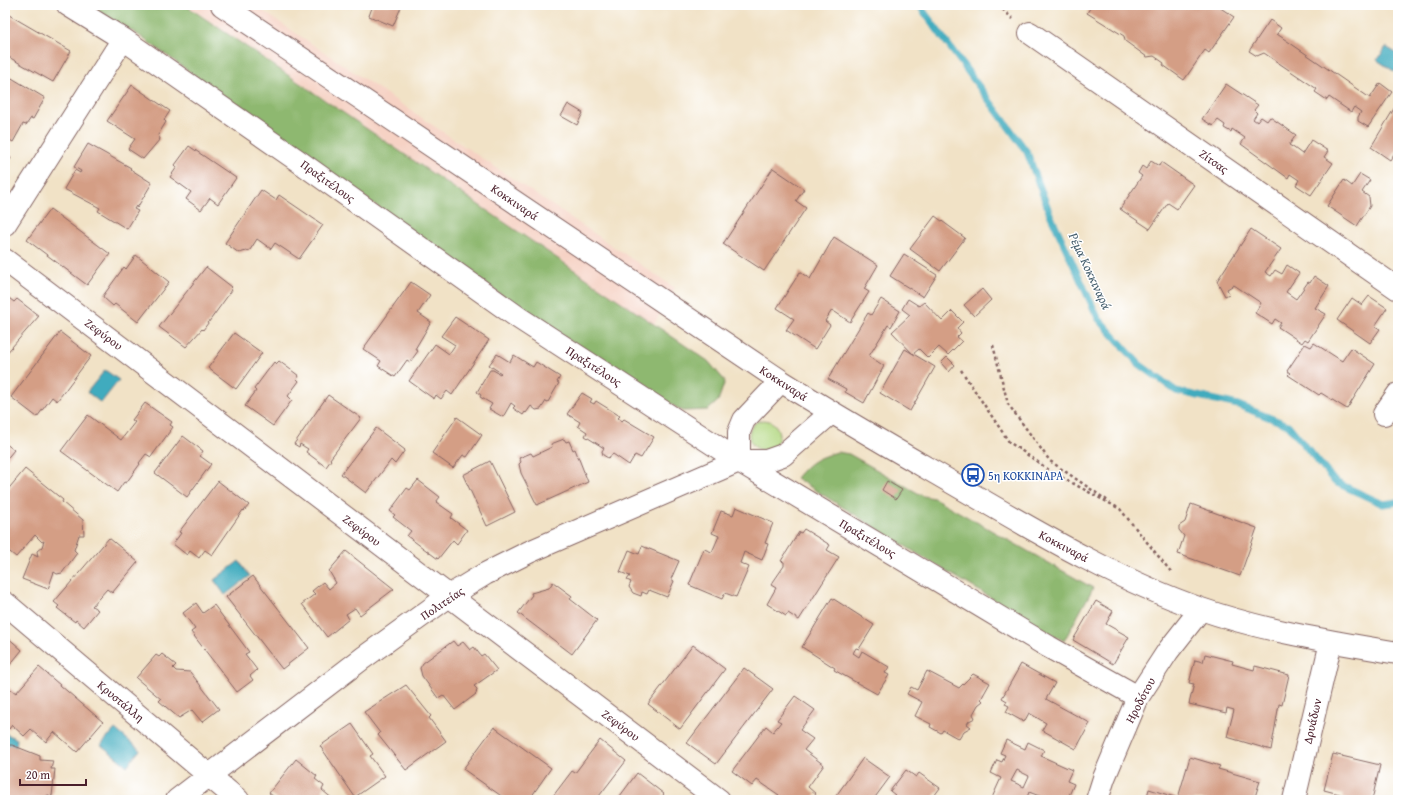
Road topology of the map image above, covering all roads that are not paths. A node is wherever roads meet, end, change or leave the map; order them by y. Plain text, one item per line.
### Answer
1 (68, 5) edge
2 (222, 5) edge
3 (1030, 33) dead end
4 (123, 39) junction
5 (5, 224) edge
6 (5, 260) edge
7 (1398, 289) edge
8 (780, 381) junction
9 (1398, 394) edge
10 (831, 413) junction
11 (1384, 414) dead end
12 (739, 461) junction
13 (450, 596) junction
14 (5, 603) edge
15 (1201, 609) junction
16 (1331, 642) junction
17 (1398, 653) edge
18 (1138, 697) junction
19 (209, 776) junction
20 (177, 800) edge
21 (238, 800) edge
22 (719, 800) edge
23 (1097, 800) edge
24 (1294, 800) edge

1 - 4 street, Πραξιτέλους
2 - 8 street, Κοκκιναρά
3 - 7 street, Ζίτσας
4 - 5 street
4 - 12 street, Πραξιτέλους
6 - 13 street, Ζεφύρου
8 - 10 street, Κοκκιναρά
8 - 12 street
9 - 11 street
10 - 12 street, Πολιτείας
10 - 15 street, Κοκκιναρά
12 - 13 street, Πολιτείας
12 - 18 street, Πραξιτέλους
13 - 19 street, Πολιτείας
13 - 22 street, Ζεφύρου
14 - 19 street, Κρυστάλλη
15 - 16 street, Κοκκιναρά
15 - 18 street, Ηροδότου
16 - 17 street, Κοκκιναρά
16 - 24 street, Δρυάδων
18 - 23 street, Ηροδότου
19 - 20 street, Πολιτείας
19 - 21 street, Κρυστάλλη

